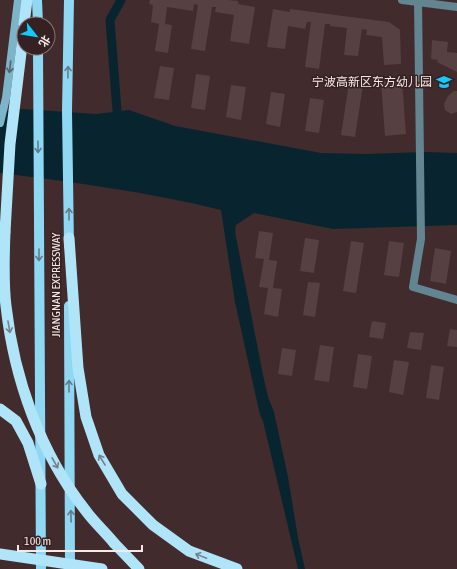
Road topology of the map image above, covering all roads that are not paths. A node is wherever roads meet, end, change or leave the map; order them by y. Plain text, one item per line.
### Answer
1 (18, 0) edge
2 (27, 0) edge
3 (38, 0) edge
4 (69, 0) edge
5 (402, 0) edge
6 (418, 1) edge
7 (457, 7) edge
8 (25, 16) edge
9 (38, 16) edge
10 (20, 56) edge
11 (38, 56) edge
12 (0, 123) edge
13 (4, 182) edge
14 (69, 238) junction
15 (457, 300) edge
16 (0, 409) edge
17 (41, 484) junction
18 (0, 554) edge
19 (41, 569) edge
20 (70, 569) edge
21 (102, 569) edge
22 (140, 569) edge
23 (237, 569) edge

1 -> 12 main road
2 - 8 highway
3 - 9 main road
14 -> 4 main road, JIANGNAN EXPRESSWAY
5 - 6 street
6 - 7 street
6 - 15 street
10 - 13 highway
11 -> 17 main road, JIANGNAN EXPRESSWAY
13 -> 22 highway, bridge
20 -> 14 main road, JIANGNAN EXPRESSWAY
23 -> 14 highway
16 - 17 highway
17 - 19 main road, JIANGNAN EXPRESSWAY
18 - 21 highway, bridge

